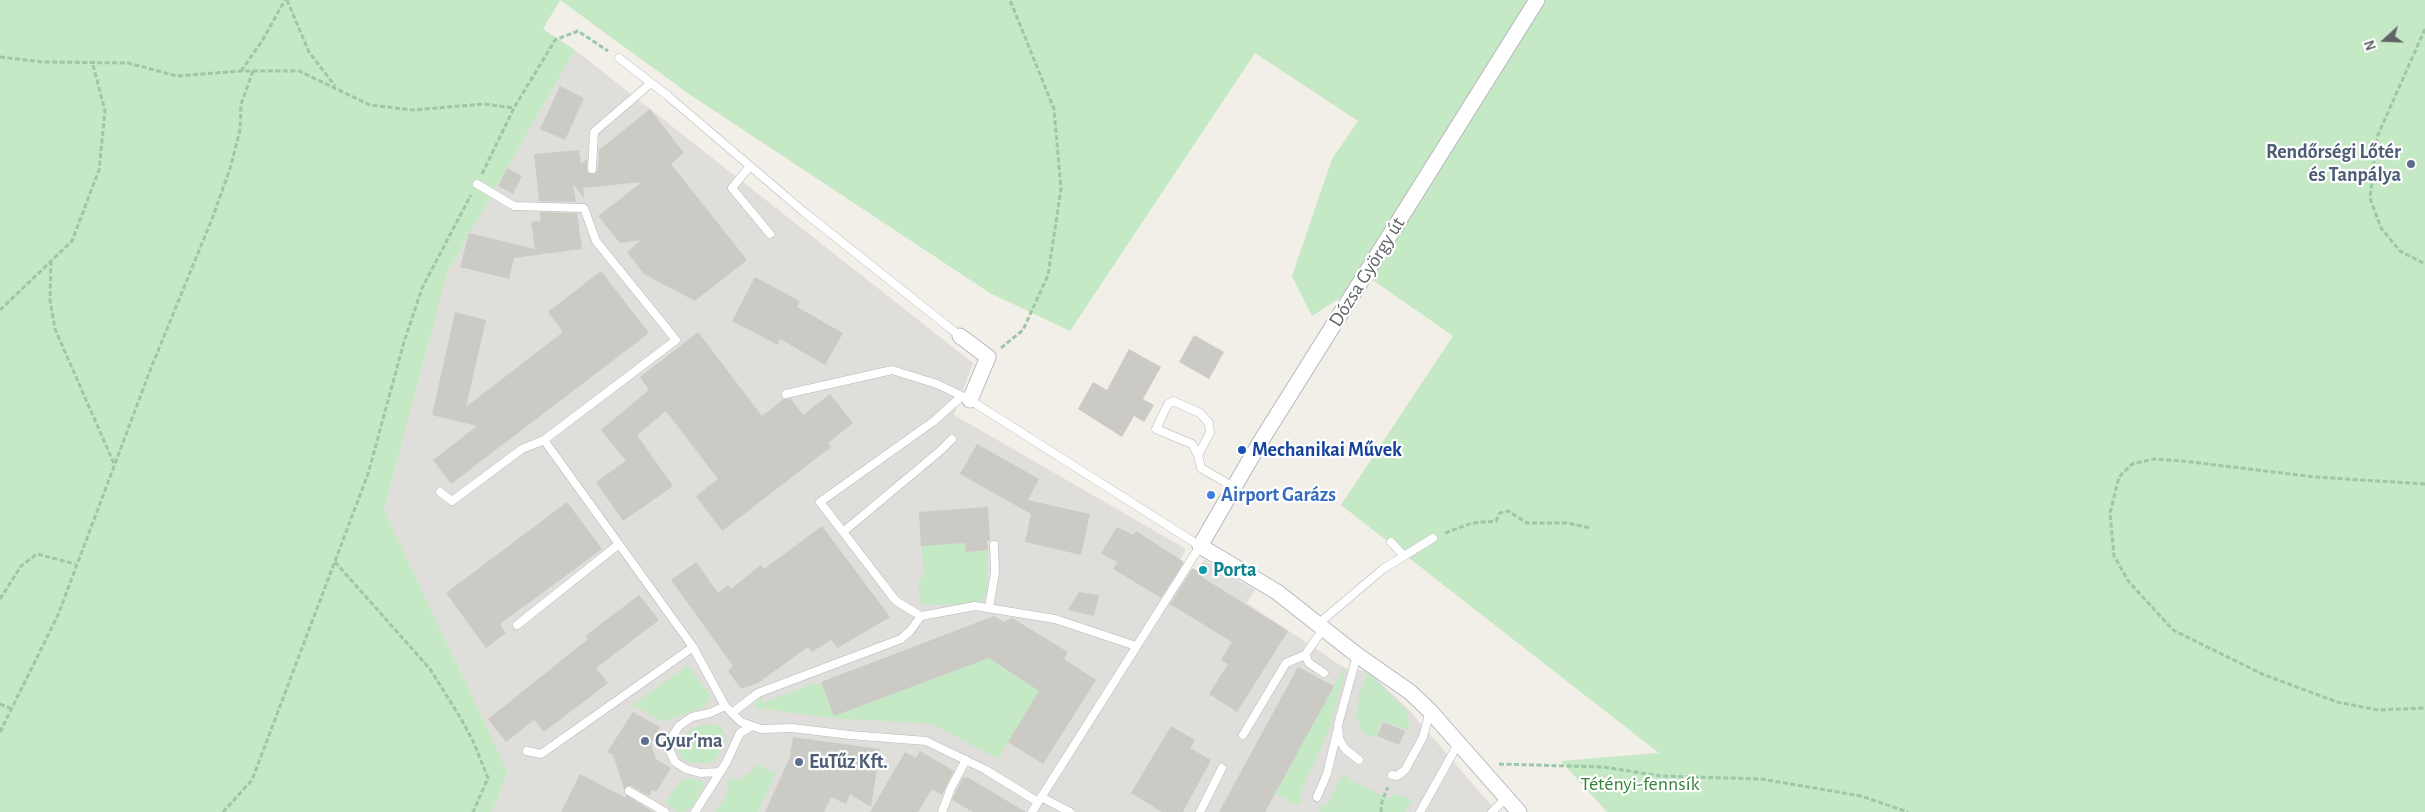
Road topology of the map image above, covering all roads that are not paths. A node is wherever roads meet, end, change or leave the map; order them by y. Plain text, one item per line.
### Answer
1 (1538, 0) edge
2 (619, 58) road end
3 (651, 83) junction
4 (750, 166) junction
5 (592, 169) dead end
6 (477, 184) road end
7 (770, 234) dead end
8 (960, 336) joint
9 (786, 394) dead end
10 (966, 398) junction
11 (952, 439) dead end
12 (544, 440) junction
13 (1198, 456) junction
14 (1235, 488) junction
15 (440, 492) dead end
16 (843, 532) junction
17 (1433, 538) road end
18 (1391, 542) dead end
19 (619, 544) junction
20 (994, 545) dead end
21 (1200, 546) junction
22 (1404, 556) junction
23 (989, 608) junction
24 (921, 616) junction
25 (517, 625) dead end
26 (1320, 627) junction
27 (1136, 646) junction
28 (693, 647) junction
29 (1305, 655) junction
30 (1357, 655) junction
31 (1324, 673) dead end
32 (725, 706) junction
33 (1430, 711) junction
34 (732, 713) junction
35 (1338, 725) junction
36 (750, 727) junction
37 (1243, 735) dead end
38 (1458, 744) junction
39 (527, 751) dead end
40 (966, 760) junction
41 (1359, 760) dead end
42 (1222, 768) dead end
43 (720, 772) junction
44 (1393, 775) road end
45 (628, 791) dead end
46 (1317, 797) dead end
47 (1506, 798) junction
48 (1039, 799) junction
49 (665, 812) edge
50 (695, 812) edge
51 (942, 812) edge
52 (1032, 812) edge
53 (1070, 812) edge
54 (1200, 812) edge
55 (1420, 812) edge
56 (1492, 812) edge
57 (1519, 812) edge

1 - 14 street, Dózsa György út
2 - 3 lane
3 - 4 lane
3 - 5 lane
4 - 7 lane
4 - 8 lane
6 - 12 lane
8 - 10 street
9 - 10 lane
10 - 16 lane
10 - 21 lane
11 - 16 lane
12 - 15 lane
12 - 19 lane
13 - 13 lane
13 - 14 lane
14 - 21 street, Dózsa György út
16 - 24 lane
17 - 22 lane
18 - 22 lane
19 - 25 lane
19 - 28 lane
20 - 23 lane
21 - 26 street
21 - 27 lane
22 - 26 lane
23 - 24 lane
23 - 27 lane
24 - 34 lane
26 - 29 lane
26 - 30 street
27 - 48 lane
28 - 32 lane
28 - 39 lane
29 - 31 lane
29 - 37 lane
30 - 33 street
30 - 35 lane
32 - 34 lane
32 - 43 lane
33 - 38 street
33 - 44 lane
34 - 36 lane
35 - 41 lane
35 - 46 lane
36 - 40 lane
36 - 43 lane
38 - 47 street
38 - 55 lane
40 - 48 lane
40 - 51 lane
42 - 54 lane
43 - 50 lane
45 - 49 lane
47 - 56 lane
47 - 57 street
48 - 52 lane
48 - 53 lane

